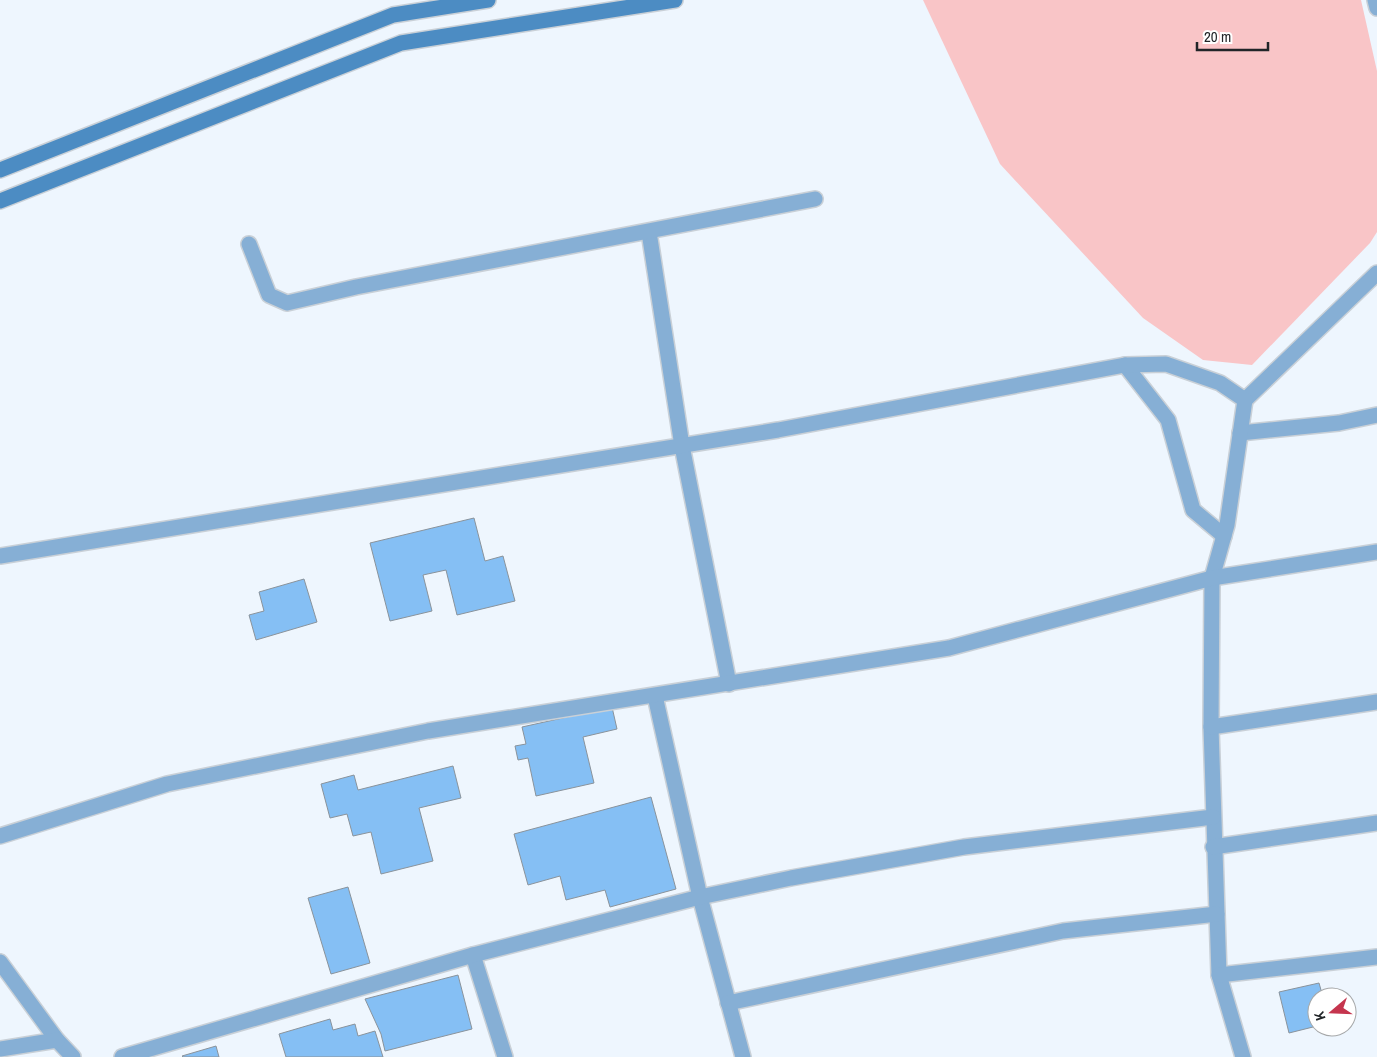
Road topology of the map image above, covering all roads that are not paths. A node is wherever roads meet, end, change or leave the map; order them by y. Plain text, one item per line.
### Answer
1 (488, 0) edge
2 (675, 0) edge
3 (1375, 0) edge
4 (1377, 8) edge
5 (0, 170) edge
6 (815, 199) dead end
7 (0, 201) edge
8 (649, 232) junction
9 (249, 244) dead end
10 (1377, 273) edge
11 (1125, 365) junction
12 (1244, 400) junction
13 (1377, 414) edge
14 (1240, 433) junction
15 (682, 446) junction
16 (1224, 536) junction
17 (1377, 552) edge
18 (0, 556) edge
19 (1212, 578) junction
20 (728, 684) junction
21 (654, 696) junction
22 (1377, 702) edge
23 (1211, 727) junction
24 (1213, 817) junction
25 (1377, 824) edge
26 (0, 836) edge
27 (1213, 847) junction
28 (700, 897) junction
29 (1217, 914) junction
30 (472, 955) junction
31 (1377, 957) edge
32 (0, 962) edge
33 (1219, 975) junction
34 (728, 1003) junction
35 (57, 1040) junction
36 (0, 1049) edge
37 (73, 1057) edge
38 (122, 1057) edge
39 (505, 1057) edge
40 (743, 1057) edge
41 (1242, 1057) edge

1 - 5 street
2 - 7 street
3 - 4 street
6 - 8 street
8 - 9 street
8 - 15 street
10 - 12 street
11 - 12 street
11 - 15 street
11 - 16 street
12 - 14 street
13 - 14 street
14 - 16 street
15 - 18 street
15 - 20 street
16 - 19 street
17 - 19 street
19 - 20 street
19 - 23 street
20 - 21 street
21 - 26 street
21 - 28 street
22 - 23 street
23 - 24 street
24 - 27 street
24 - 28 street
25 - 27 street
27 - 29 street
28 - 30 street
28 - 34 street
29 - 33 street
29 - 34 street
30 - 38 street
30 - 39 street
31 - 33 street
32 - 35 street
33 - 41 street
34 - 40 street
35 - 36 street
35 - 37 street

